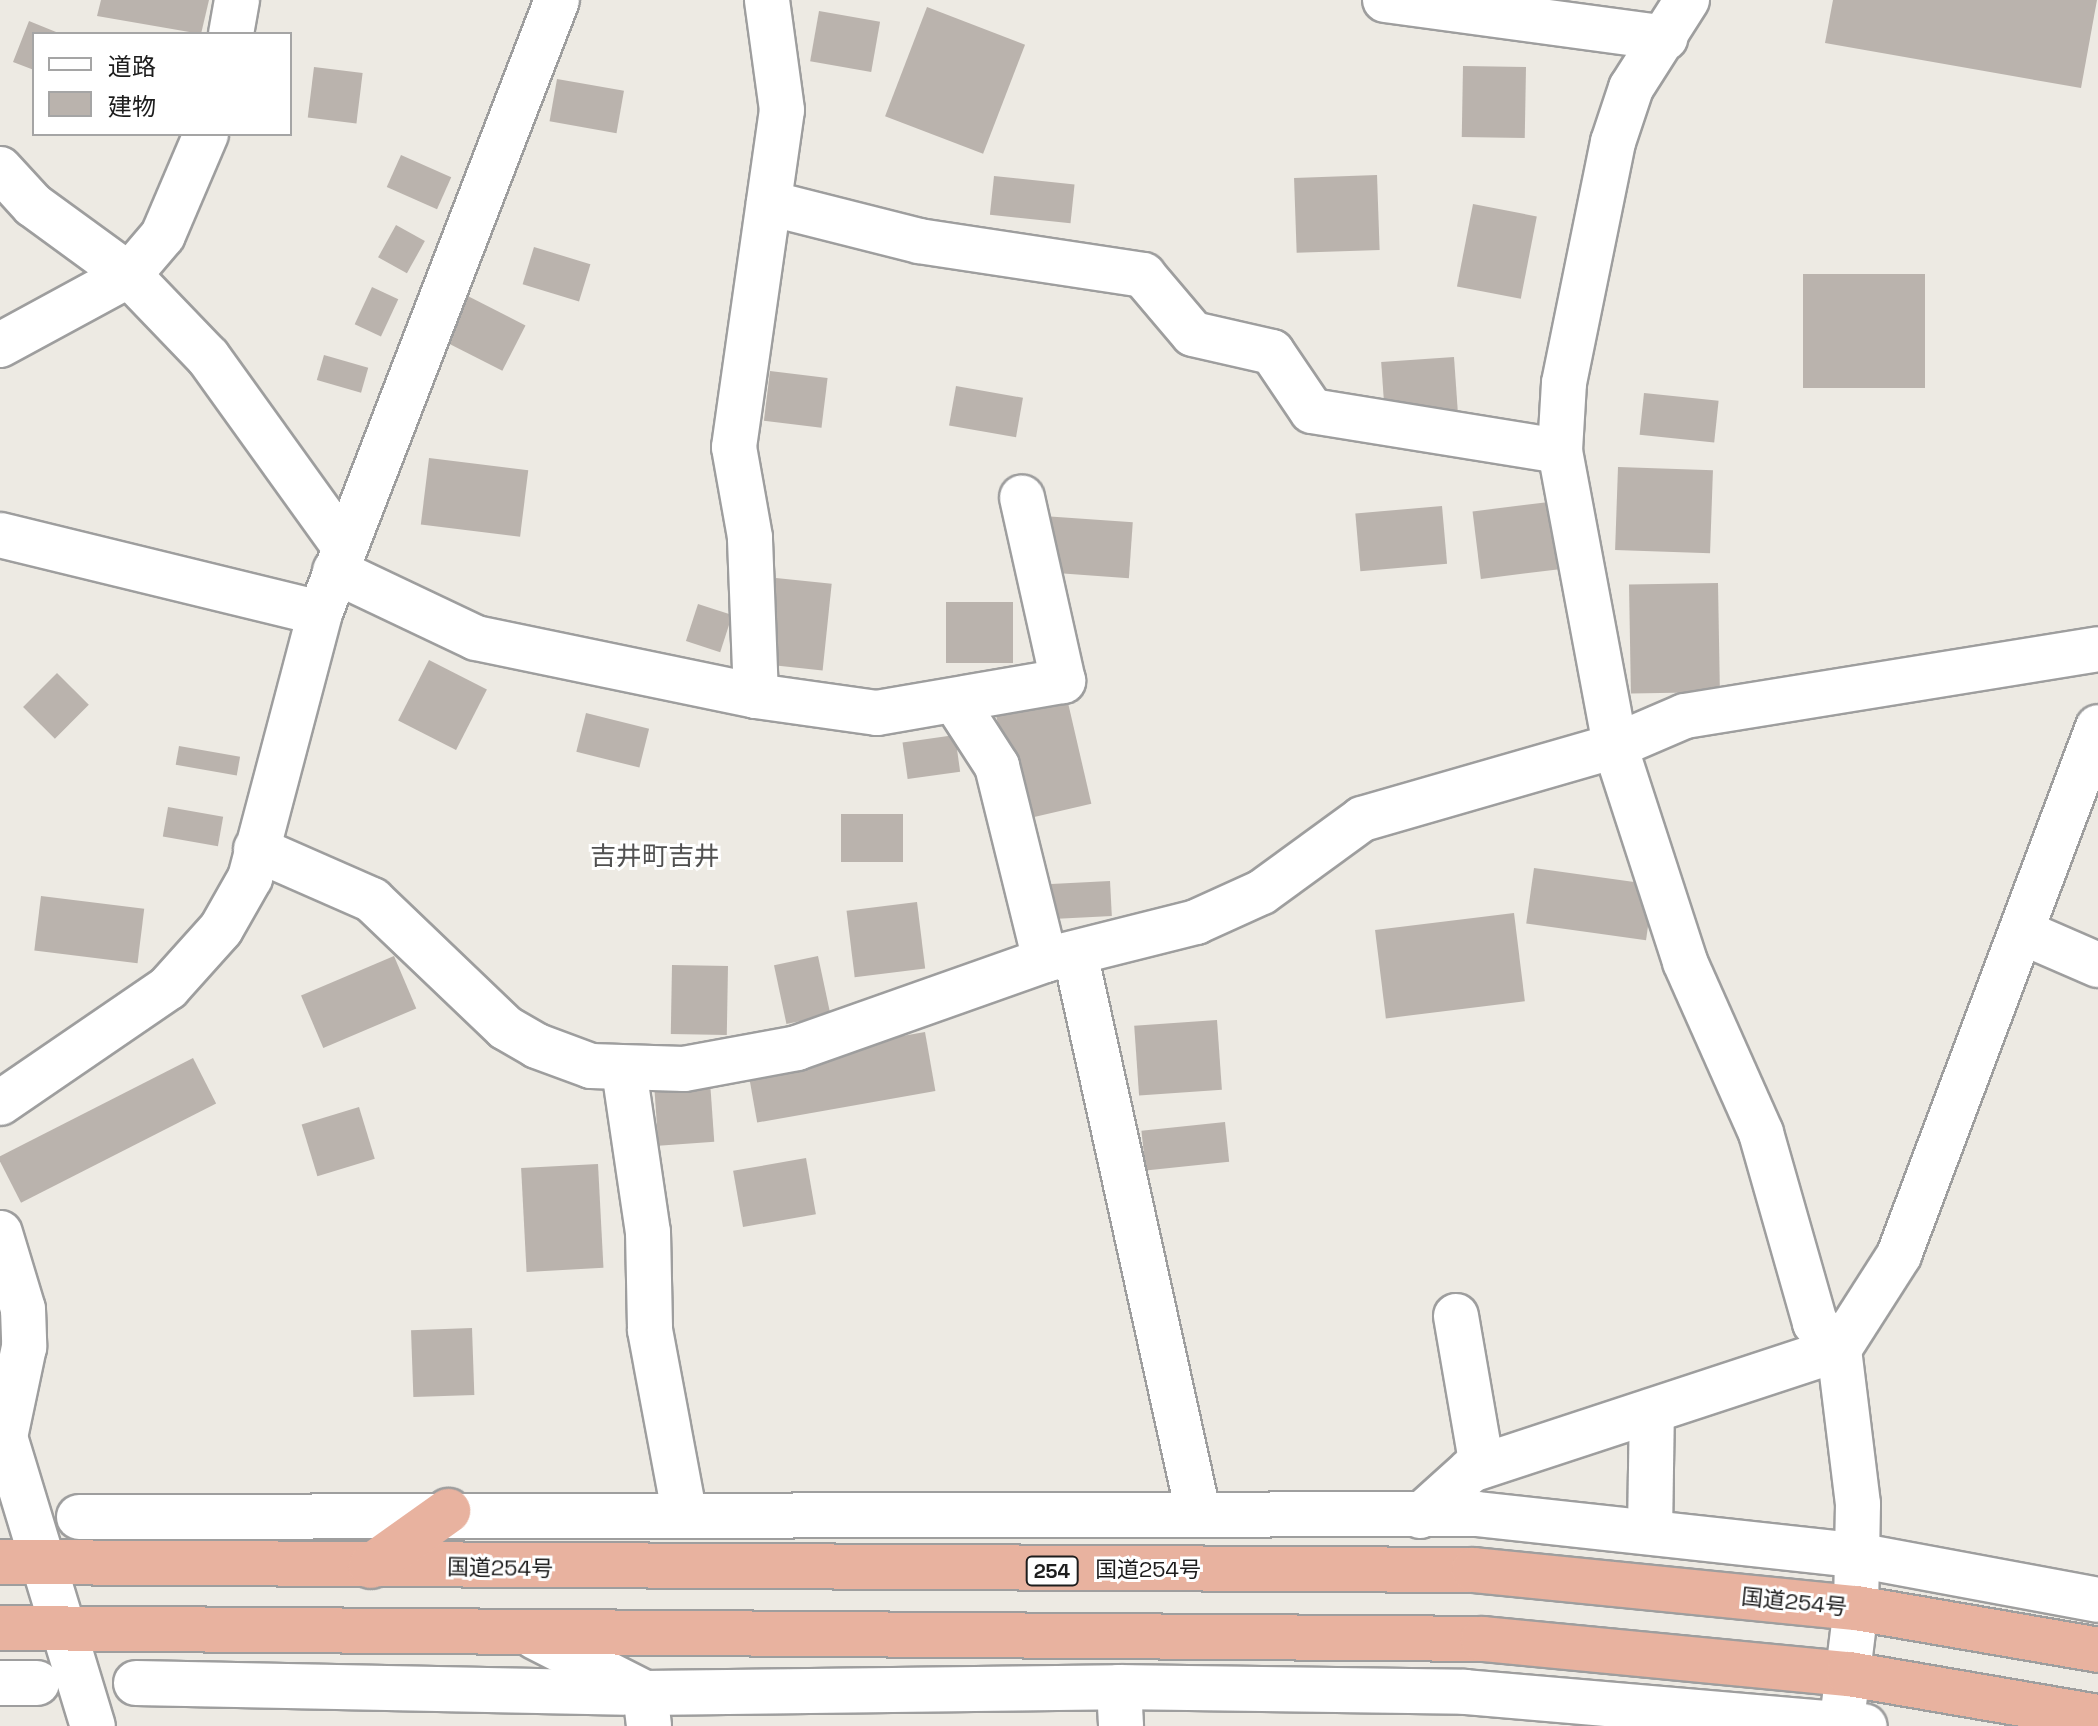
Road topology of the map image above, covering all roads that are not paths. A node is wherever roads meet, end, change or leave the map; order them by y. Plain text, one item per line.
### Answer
1 (237, 0) edge
2 (557, 0) edge
3 (767, 0) edge
4 (1385, 0) edge
5 (1687, 0) edge
6 (231, 32) edge
7 (1665, 38) junction
8 (205, 136) edge
9 (0, 169) edge
10 (769, 203) junction
11 (129, 275) junction
12 (0, 345) edge
13 (1560, 451) junction
14 (1022, 498) dead end
15 (0, 535) edge
16 (340, 558) junction
17 (320, 613) junction
18 (2098, 649) edge
19 (756, 696) junction
20 (957, 704) junction
21 (2098, 727) edge
22 (1615, 746) junction
23 (256, 849) junction
24 (2022, 932) junction
25 (1060, 956) junction
26 (2098, 965) edge
27 (624, 1070) junction
28 (0, 1103) edge
29 (0, 1233) edge
30 (1456, 1316) dead end
31 (1839, 1349) junction
32 (1652, 1411) junction
33 (2, 1437) edge
34 (1476, 1468) junction
35 (448, 1511) junction
36 (684, 1511) junction
37 (1198, 1512) junction
38 (1477, 1514) junction
39 (1420, 1516) junction
40 (79, 1517) dead end
41 (1650, 1532) junction
42 (1856, 1555) junction
43 (21, 1562) edge
44 (371, 1566) junction
45 (2098, 1600) edge
46 (1856, 1608) junction
47 (0, 1628) edge
48 (63, 1628) junction
49 (535, 1637) junction
50 (1569, 1647) junction
51 (2098, 1650) edge
52 (1849, 1674) junction
53 (136, 1683) dead end
54 (1478, 1704) edge
55 (1120, 1706) edge
56 (647, 1710) edge
57 (2098, 1717) edge
58 (1849, 1725) edge
59 (93, 1726) edge

1 - 6 street
2 - 16 street
3 - 10 street
4 - 7 street
5 - 7 street
7 - 13 street
8 - 11 street
9 - 11 street
10 - 13 street
10 - 19 street
11 - 12 street
11 - 16 street
13 - 22 street
14 - 20 street
15 - 17 street
16 - 17 street
16 - 19 street
17 - 23 street
18 - 22 street
19 - 20 street
20 - 25 street
21 - 24 street
22 - 25 street
22 - 31 street
23 - 27 street
23 - 28 street
24 - 26 street
24 - 31 street
25 - 27 street
25 - 37 street
27 - 36 street
29 - 33 street
30 - 34 street
31 - 32 street
31 - 42 street
32 - 34 street
32 - 41 street
33 - 43 street
34 - 38 street
34 - 39 street
35 - 36 street
35 - 40 street
35 - 44 highway
36 - 37 street
37 - 39 street
38 - 39 street
38 - 41 street
41 - 42 street
42 - 45 street
42 - 46 street
43 - 44 highway, 国道254号 / 254
43 - 48 street
44 - 46 highway, 国道254号 / 254
46 - 51 highway, 国道254号 / 254
46 - 52 street
47 - 48 highway
48 - 49 highway
48 - 59 street
49 - 50 highway
49 - 56 street
50 - 52 highway
50 - 54 street
52 - 57 highway
52 - 58 street
53 - 56 street
54 - 55 street
54 - 58 street
55 - 56 street

